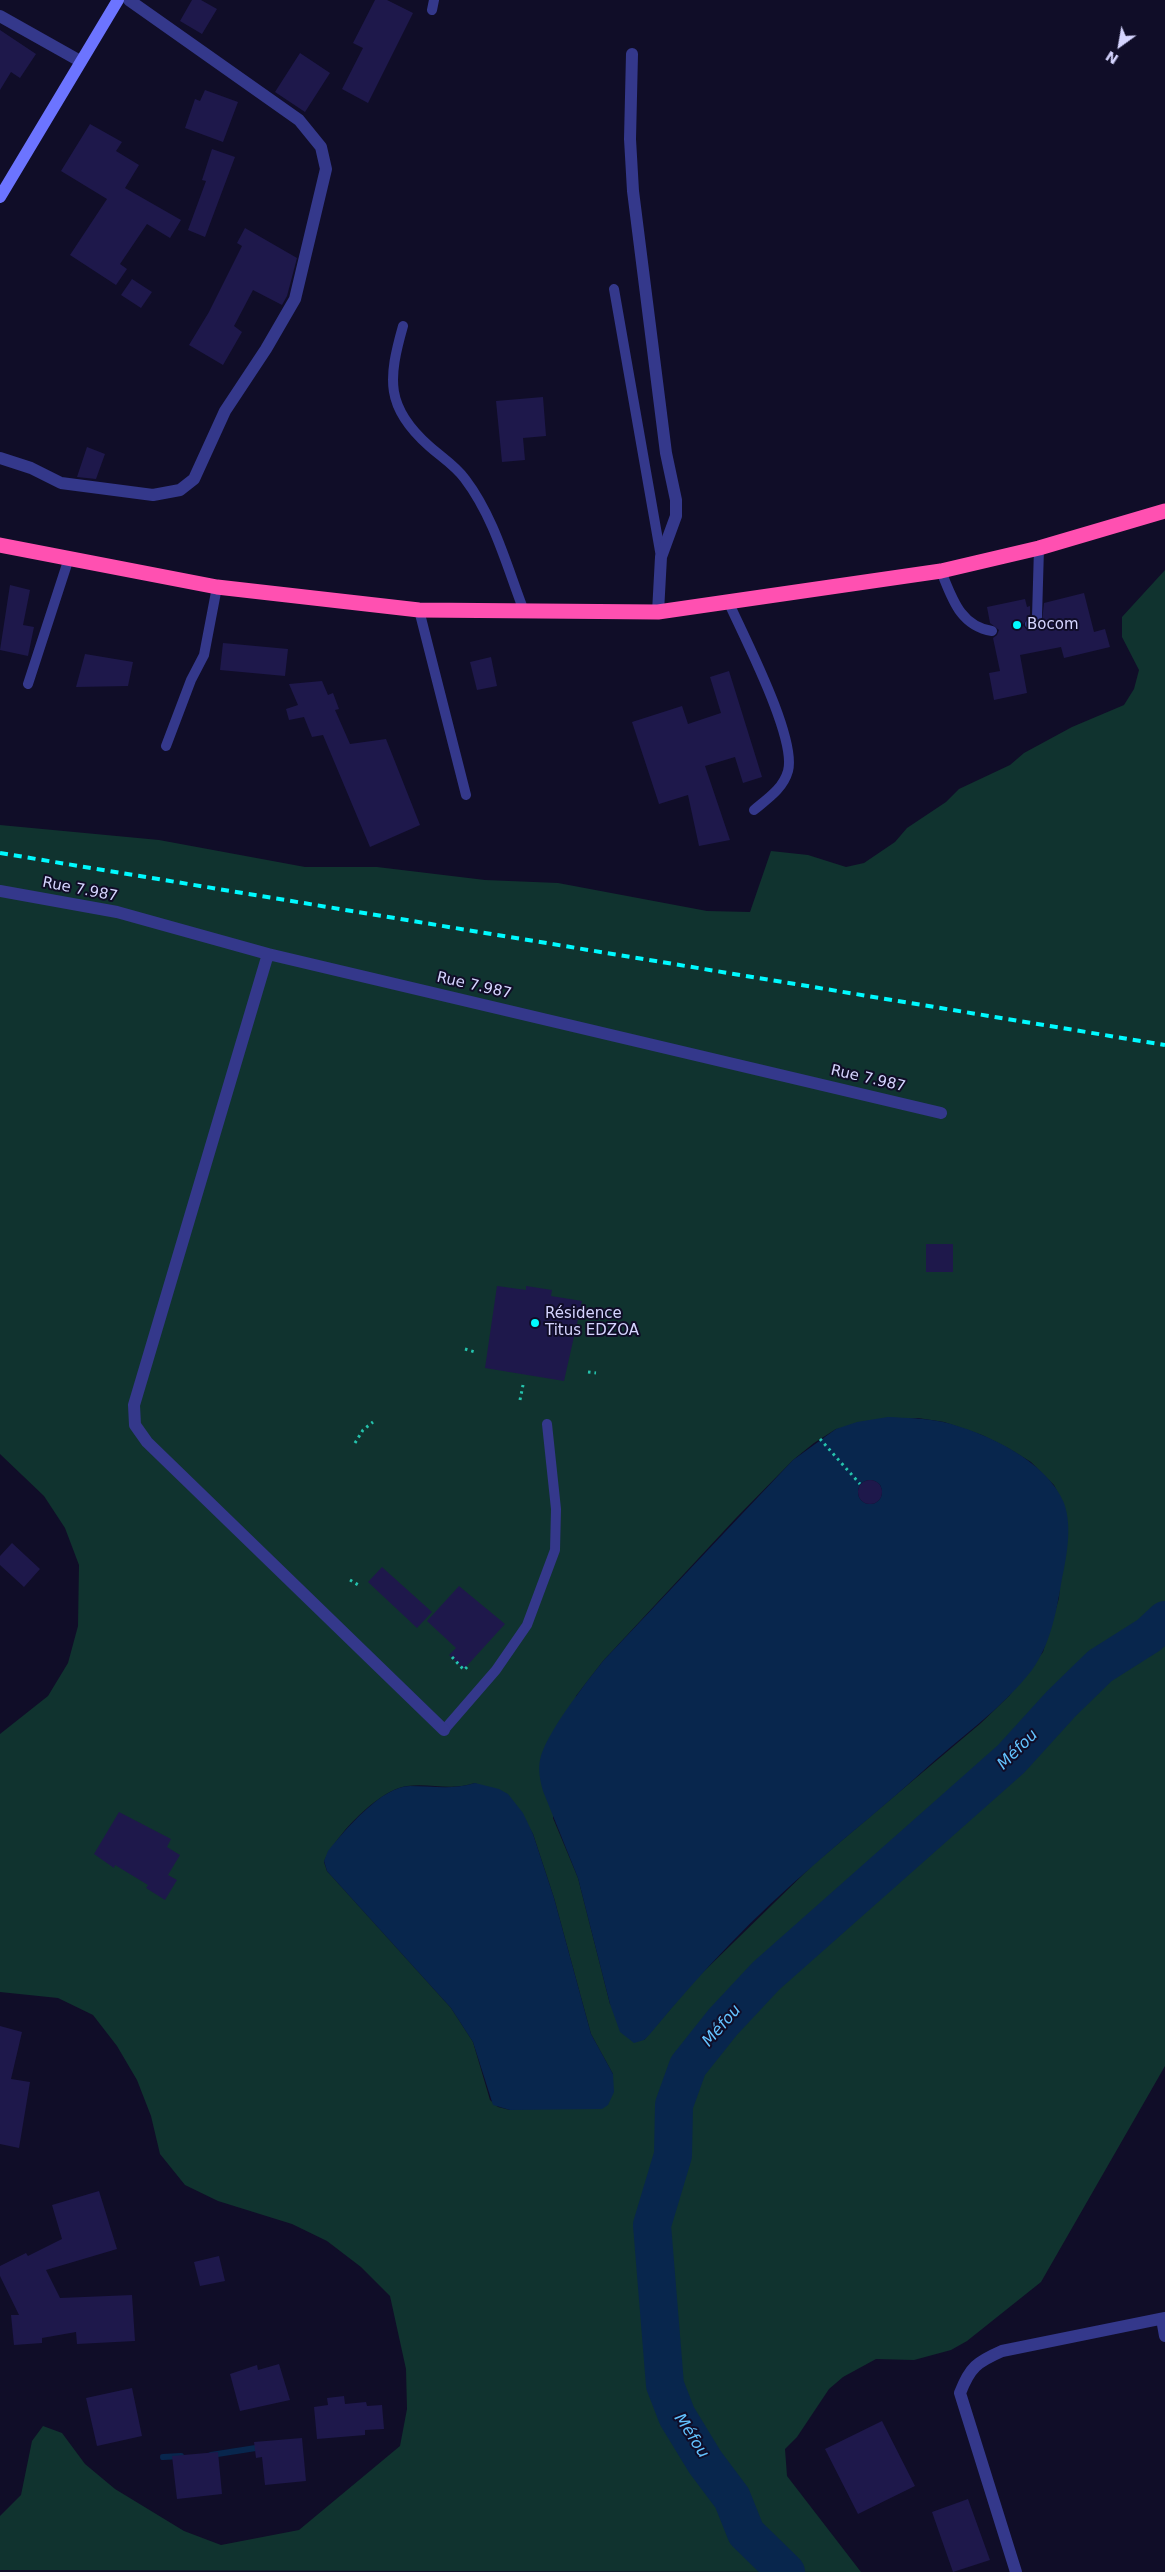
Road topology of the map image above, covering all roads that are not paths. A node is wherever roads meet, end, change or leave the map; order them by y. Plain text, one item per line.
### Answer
1 (118, 0) edge
2 (129, 0) edge
3 (0, 16) edge
4 (632, 54) dead end
5 (80, 61) junction
6 (0, 197) edge
7 (614, 289) dead end
8 (403, 326) dead end
9 (0, 458) edge
10 (1165, 511) edge
11 (0, 545) edge
12 (1039, 548) junction
13 (661, 557) junction
14 (69, 558) junction
15 (941, 571) junction
16 (218, 586) junction
17 (728, 601) junction
18 (420, 610) junction
19 (524, 611) junction
20 (658, 612) junction
21 (1030, 624) dead end
22 (992, 631) dead end
23 (28, 684) dead end
24 (166, 746) dead end
25 (466, 795) dead end
26 (754, 810) dead end
27 (0, 891) edge
28 (268, 954) junction
29 (941, 1112) dead end
30 (547, 1424) dead end
31 (444, 1730) joint
32 (1163, 2319) edge
33 (1165, 2336) edge
34 (1016, 2572) edge

1 - 5 street
2 - 9 street
3 - 5 street
4 - 13 street
5 - 6 street
7 - 13 lane
8 - 19 lane
10 - 12 highway
11 - 14 highway
12 - 15 highway
12 - 21 lane
13 - 20 street
14 - 16 highway
14 - 23 lane
15 - 17 highway
15 - 22 lane
16 - 18 highway
16 - 24 lane
17 - 20 highway
17 - 26 lane
18 - 19 highway
18 - 25 lane
19 - 20 highway
27 - 28 street, Rue 7.987
28 - 29 street, Rue 7.987
28 - 31 street
30 - 31 lane
32 - 33 street
32 - 34 street

